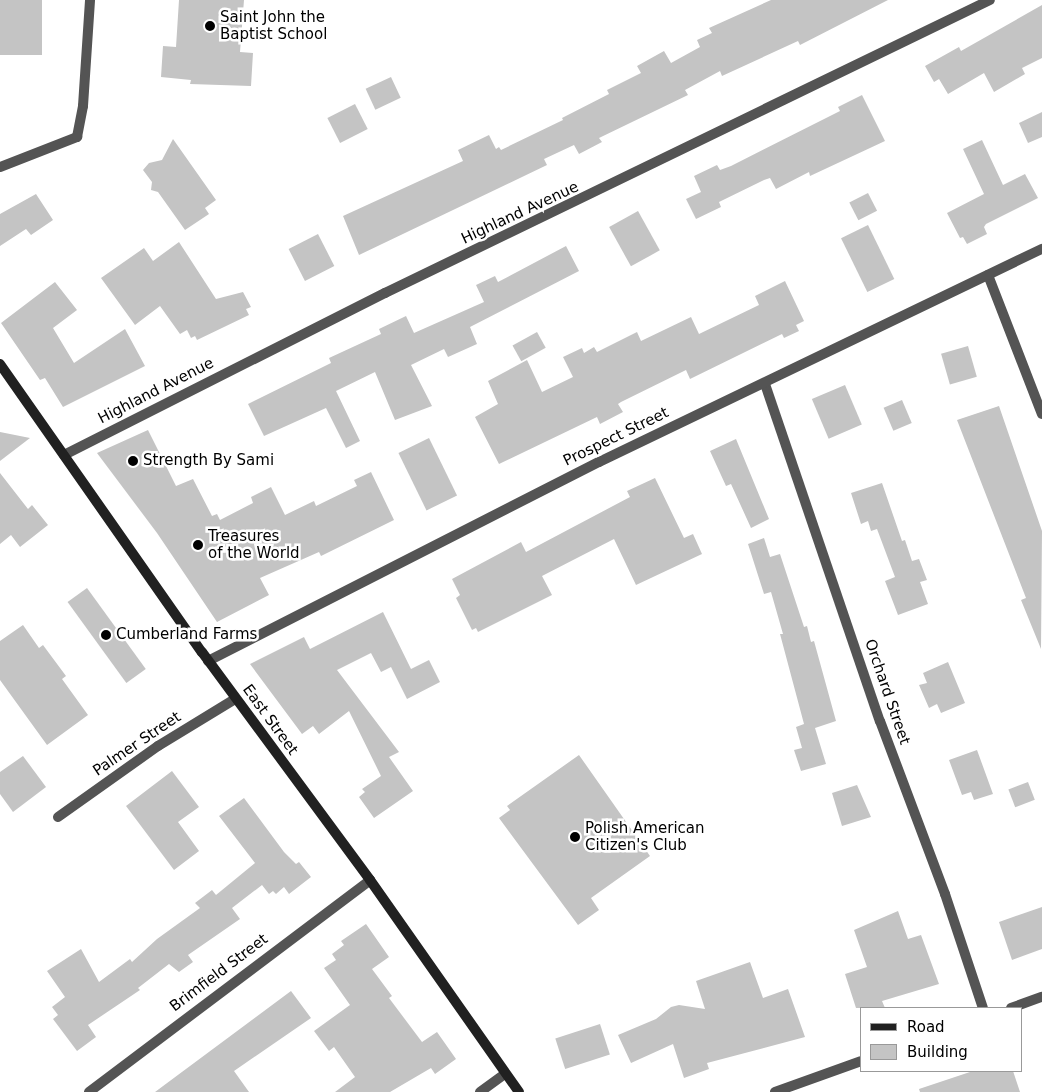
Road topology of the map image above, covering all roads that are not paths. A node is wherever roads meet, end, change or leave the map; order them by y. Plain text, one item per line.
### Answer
1 (90, 0) edge
2 (990, 0) edge
3 (0, 167) edge
4 (1042, 249) edge
5 (988, 275) junction
6 (0, 364) edge
7 (765, 384) junction
8 (1042, 414) edge
9 (64, 455) junction
10 (208, 661) junction
11 (235, 699) junction
12 (58, 817) dead end
13 (370, 880) junction
14 (1042, 997) edge
15 (983, 1007) edge
16 (1014, 1007) edge
17 (860, 1061) edge
18 (505, 1074) junction
19 (88, 1092) edge
20 (480, 1092) edge
21 (519, 1092) edge
22 (775, 1092) edge

1 - 3 street
2 - 9 street, Highland Avenue
4 - 5 street, Prospect Street
5 - 7 street, Prospect Street
5 - 8 street
6 - 9 main road, East Street
7 - 10 street, Prospect Street
7 - 15 street, Orchard Street
9 - 10 main road, East Street
10 - 11 main road, East Street
11 - 12 street, Palmer Street
11 - 13 main road, East Street
13 - 18 main road, East Street
13 - 19 street, Brimfield Street
14 - 16 street
17 - 22 street
18 - 20 street
18 - 21 main road, East Street

